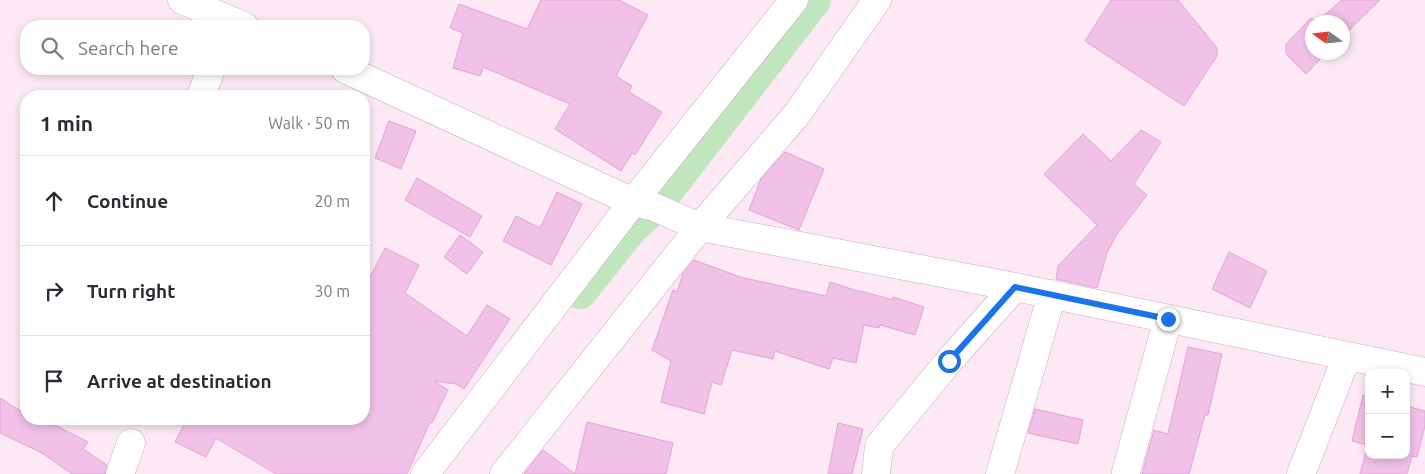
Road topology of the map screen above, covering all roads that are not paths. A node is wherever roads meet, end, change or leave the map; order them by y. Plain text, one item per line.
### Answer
1 (182, 0) edge
2 (794, 0) edge
3 (877, 0) edge
4 (224, 20) edge
5 (209, 75) edge
6 (358, 75) edge
7 (203, 90) edge
8 (633, 202) junction
9 (700, 227) junction
10 (1015, 287) junction
11 (1052, 294) junction
12 (1168, 319) junction
13 (1347, 356) junction
14 (1425, 372) edge
15 (131, 443) dead end
16 (1126, 472) dead end
17 (120, 474) edge
18 (425, 474) edge
19 (504, 474) edge
20 (876, 474) edge
21 (1000, 474) edge
22 (1301, 474) edge

1 - 4 street
2 - 8 street
3 - 9 street
5 - 7 street
6 - 8 street
8 - 9 street
8 - 18 street
9 - 10 street
9 - 19 street
10 - 11 street
10 - 20 street
11 - 12 street
11 - 21 street
12 - 13 street
12 - 16 street
13 - 14 street
13 - 22 street
15 - 17 street

